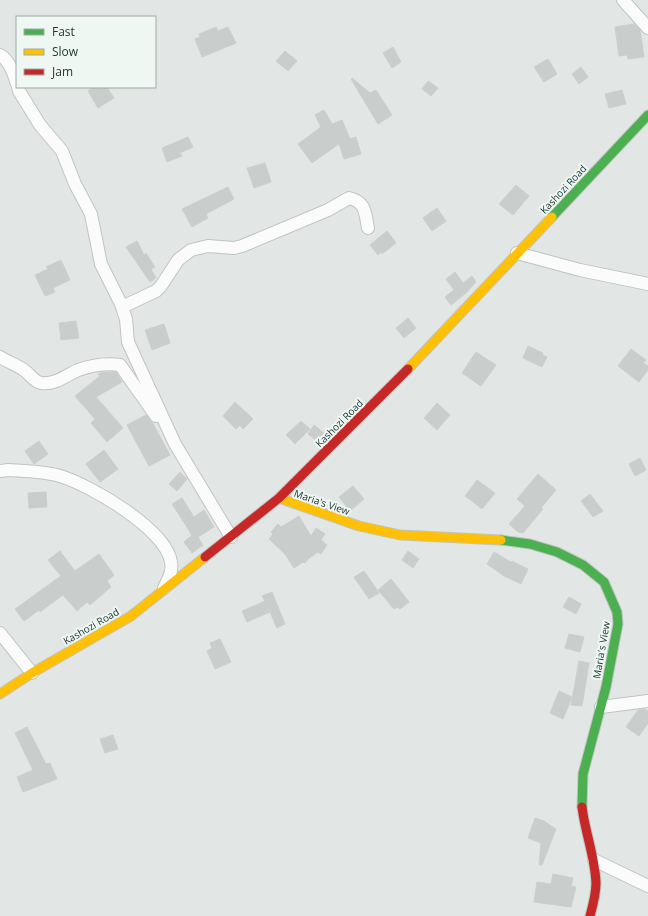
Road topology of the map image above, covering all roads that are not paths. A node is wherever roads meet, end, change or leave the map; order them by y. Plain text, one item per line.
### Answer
1 (623, 0) edge
2 (648, 28) edge
3 (0, 55) edge
4 (16, 83) edge
5 (17, 88) edge
6 (648, 115) edge
7 (368, 228) dead end
8 (517, 253) junction
9 (648, 284) edge
10 (122, 307) junction
11 (0, 357) edge
12 (175, 444) junction
13 (0, 471) edge
14 (279, 498) junction
15 (231, 536) junction
16 (163, 591) junction
17 (0, 633) edge
18 (32, 673) junction
19 (0, 694) edge
20 (648, 701) edge
21 (601, 707) junction
22 (594, 860) junction
23 (648, 875) edge
24 (636, 880) junction
25 (648, 886) edge
26 (590, 916) edge

1 - 2 street
3 - 4 street
5 - 10 street
6 - 8 main road, Kashozi Road
7 - 10 street
8 - 9 street
8 - 14 main road, Kashozi Road
10 - 12 street
11 - 12 street
12 - 15 street
13 - 16 street
14 - 15 main road, Kashozi Road
14 - 21 main road, Maria's View
15 - 16 main road, Kashozi Road
16 - 18 main road, Kashozi Road
17 - 18 street
18 - 19 main road, Kashozi Road
20 - 21 street
21 - 22 main road, Maria's View
22 - 24 street
22 - 26 main road, Maria's View
23 - 24 street
24 - 25 street

